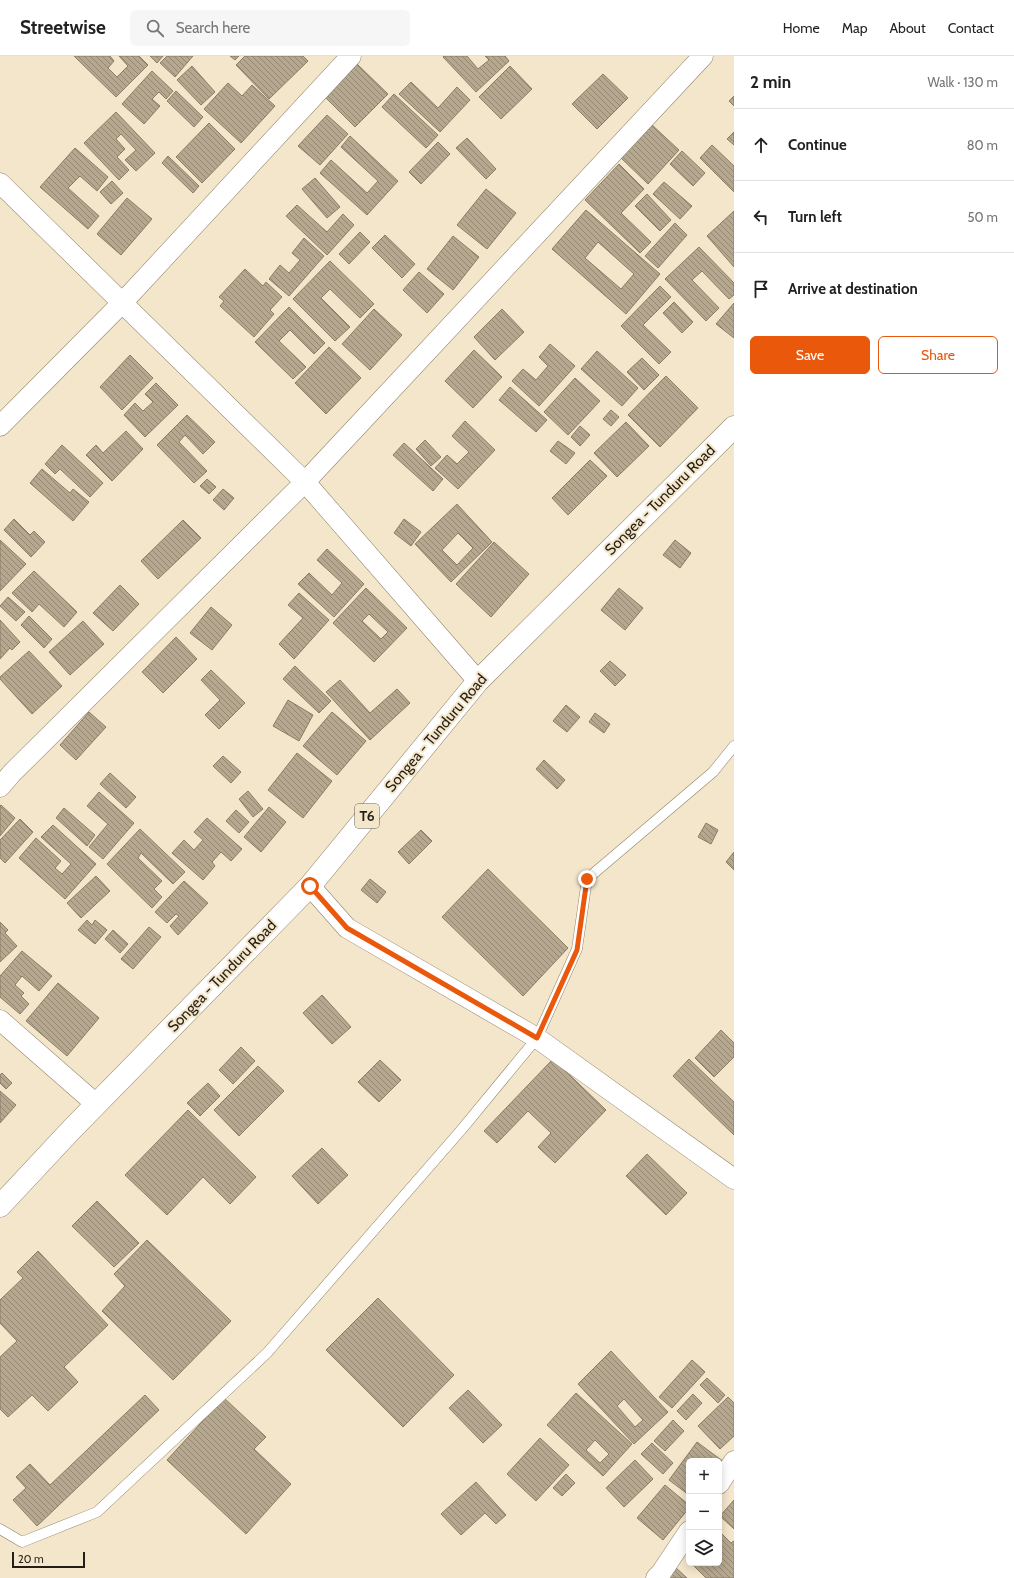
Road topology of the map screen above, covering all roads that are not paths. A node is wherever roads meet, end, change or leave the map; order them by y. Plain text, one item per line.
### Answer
1 (351, 56) edge
2 (704, 56) edge
3 (0, 183) edge
4 (123, 302) junction
5 (0, 426) edge
6 (734, 427) edge
7 (305, 482) junction
8 (478, 681) junction
9 (734, 746) edge
10 (0, 787) edge
11 (310, 886) junction
12 (0, 1020) edge
13 (537, 1038) junction
14 (96, 1104) junction
15 (734, 1179) edge
16 (0, 1206) edge
17 (734, 1461) edge
18 (722, 1479) edge
19 (0, 1529) edge
20 (686, 1536) edge
21 (656, 1578) edge

1 - 4 street
2 - 7 street
3 - 4 street
4 - 5 street
4 - 7 street
6 - 8 highway, Songea - Tunduru Road / T6
7 - 8 street
7 - 10 street
8 - 11 highway, Songea - Tunduru Road / T6
9 - 13 lane
11 - 13 street
11 - 14 highway, Songea - Tunduru Road / T6
12 - 14 street
13 - 15 street
13 - 19 lane
14 - 16 highway, Songea - Tunduru Road / T6
17 - 18 street
20 - 21 street

